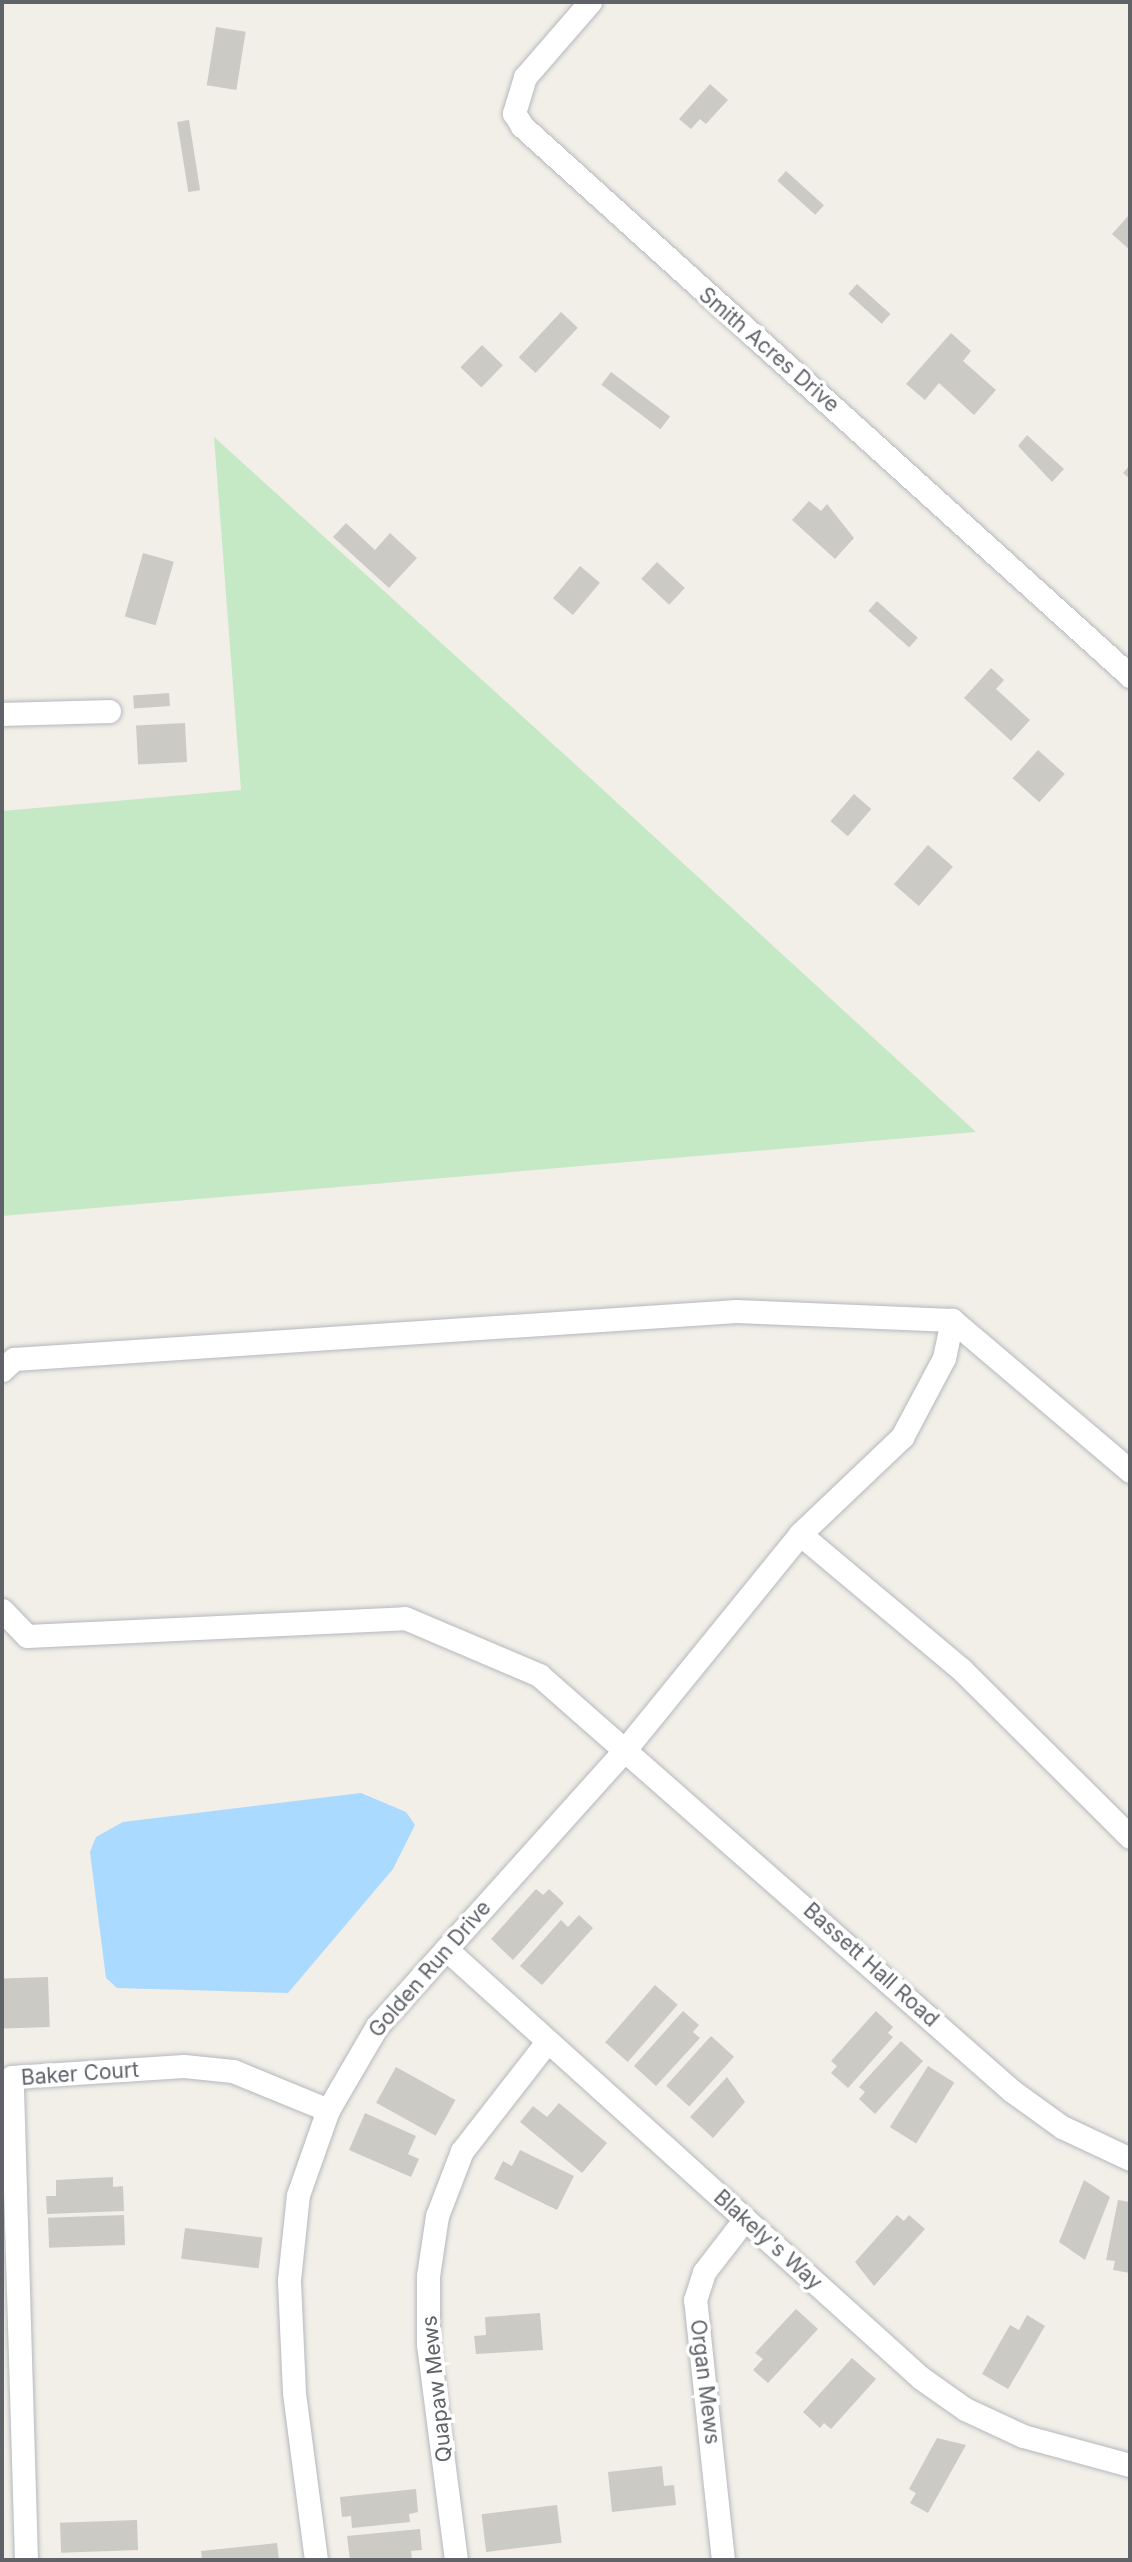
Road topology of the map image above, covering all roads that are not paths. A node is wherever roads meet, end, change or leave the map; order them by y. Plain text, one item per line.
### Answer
1 (590, 2) edge
2 (1130, 676) edge
3 (109, 711) dead end
4 (2, 714) edge
5 (952, 1320) junction
6 (2, 1370) edge
7 (1130, 1471) edge
8 (800, 1534) junction
9 (2, 1610) edge
10 (627, 1747) junction
11 (1130, 1837) edge
12 (446, 1949) junction
13 (547, 2042) junction
14 (328, 2110) junction
15 (1130, 2159) edge
16 (745, 2219) junction
17 (1130, 2465) edge
18 (26, 2560) edge
19 (316, 2560) edge
20 (456, 2560) edge
21 (723, 2560) edge

1 - 2 street, Smith Acres Drive
3 - 4 street
5 - 6 street
5 - 7 street
5 - 8 street, Golden Run Drive
8 - 10 street, Golden Run Drive
8 - 11 street
9 - 10 street, Bassett Hall Road
10 - 12 street, Golden Run Drive
10 - 15 street, Bassett Hall Road
12 - 13 street, Blakely's Way
12 - 14 street, Golden Run Drive
13 - 16 street, Blakely's Way
13 - 20 street, Quapaw Mews
14 - 18 street, Baker Court
14 - 19 street, Golden Run Drive
16 - 17 street, Blakely's Way
16 - 21 street, Organ Mews

